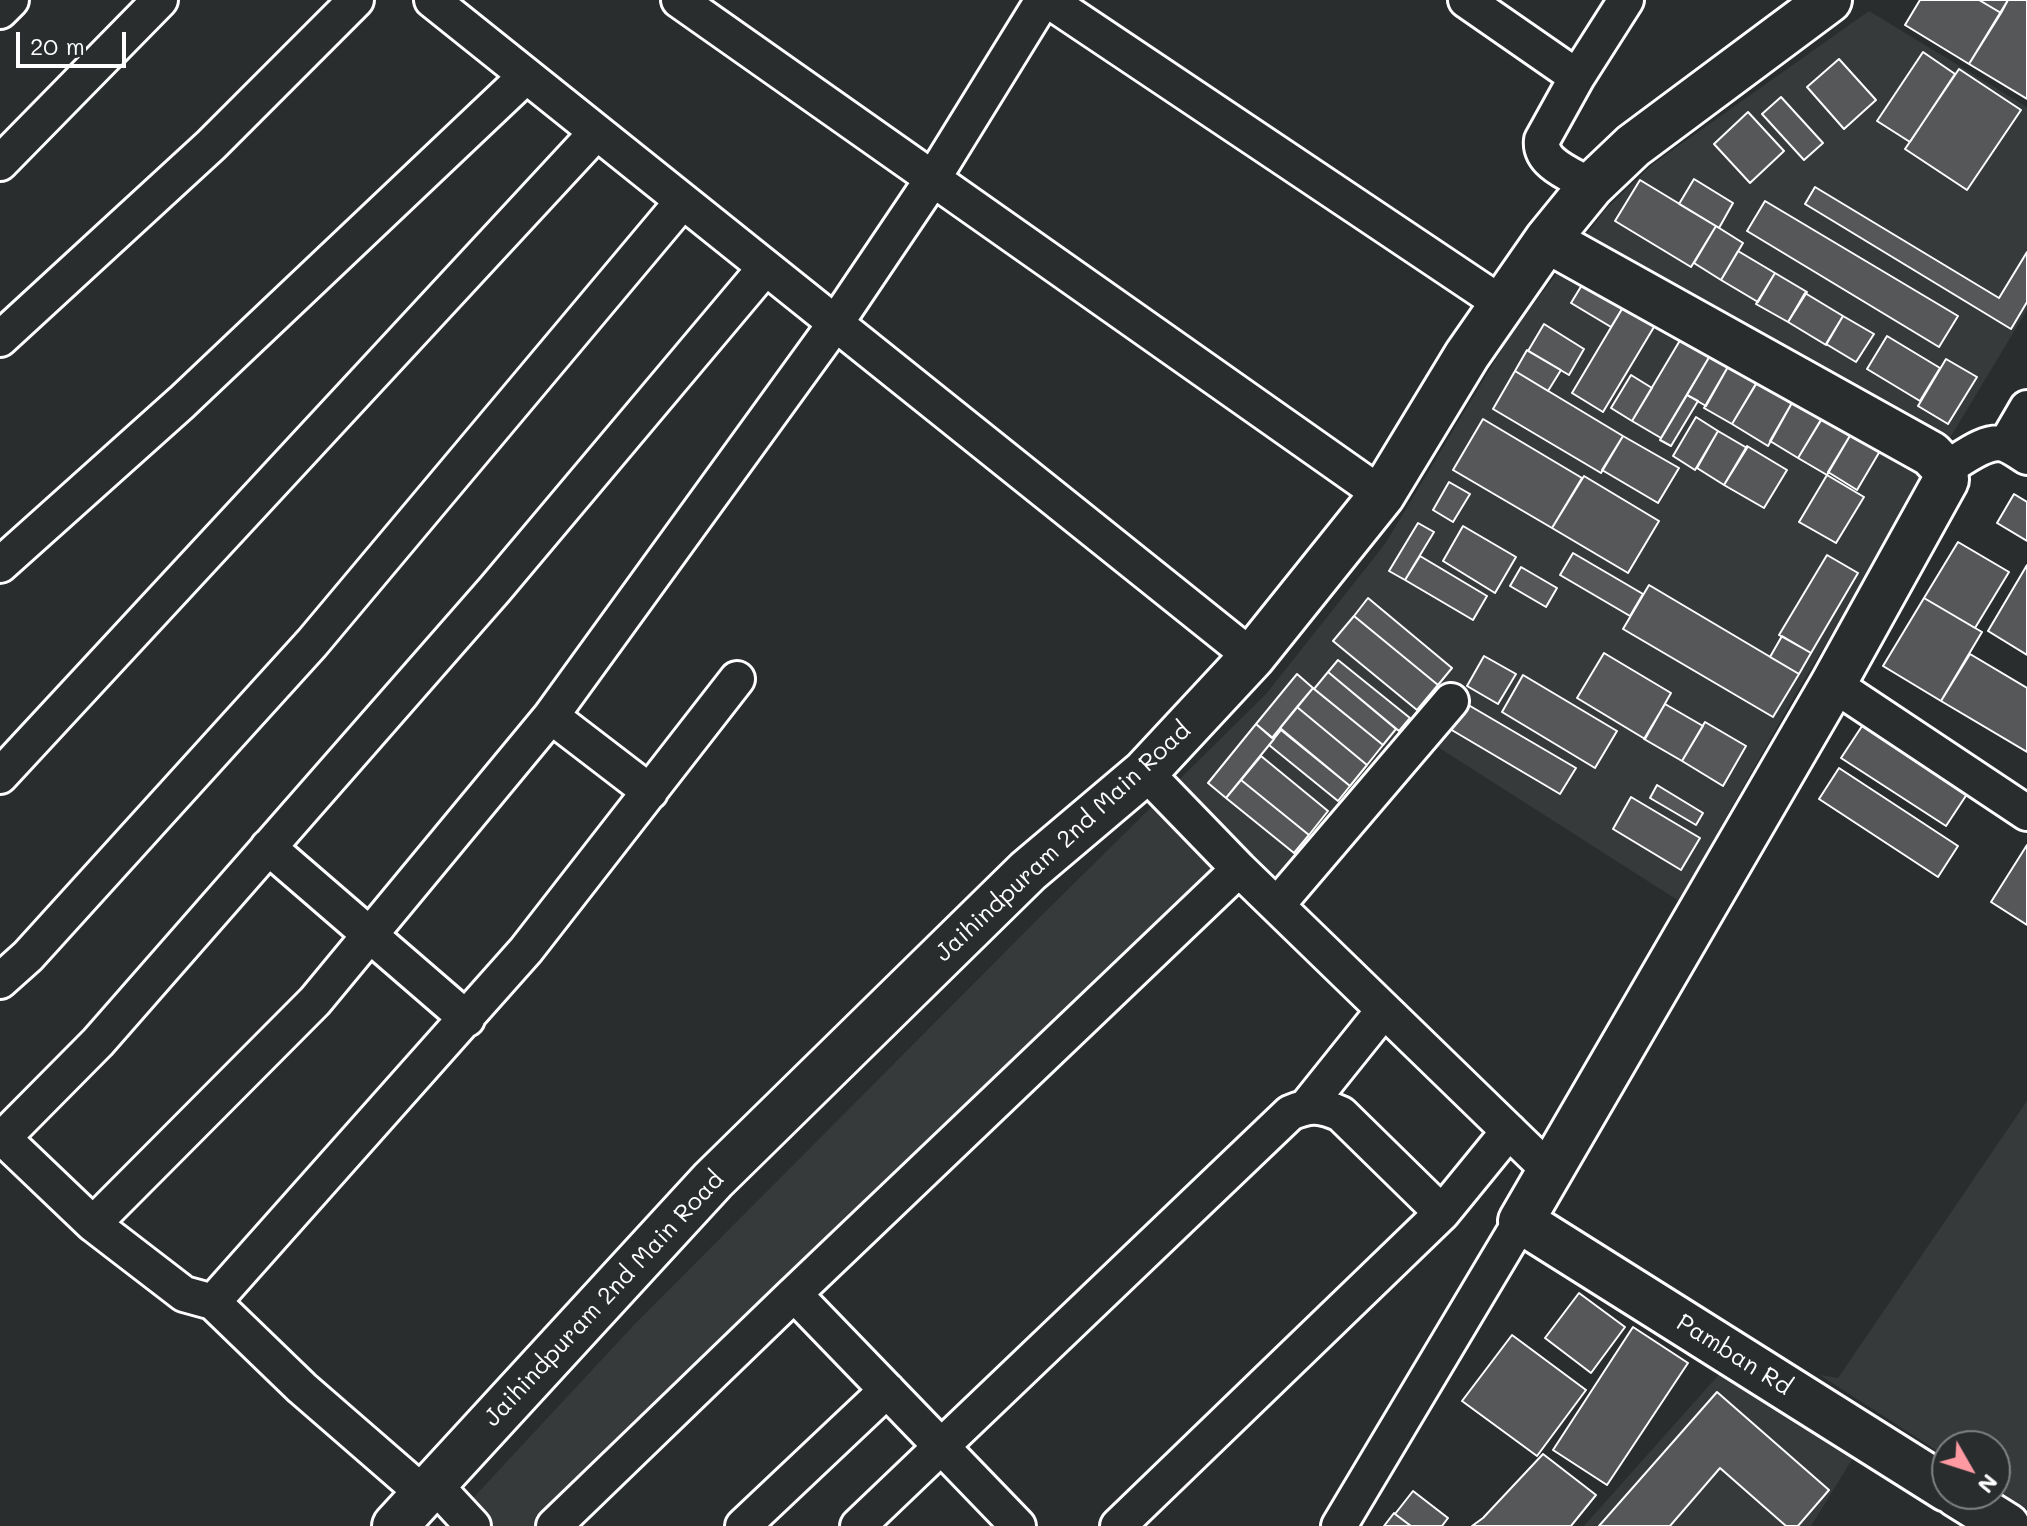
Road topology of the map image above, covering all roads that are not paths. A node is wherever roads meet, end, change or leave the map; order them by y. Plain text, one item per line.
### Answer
1 (11, 0) edge
2 (160, 0) edge
3 (356, 0) edge
4 (432, 0) edge
5 (679, 0) edge
6 (1045, 0) edge
7 (1466, 0) edge
8 (1626, 0) edge
9 (1829, 0) edge
10 (0, 11) edge
11 (526, 76) junction
12 (1577, 77) junction
13 (596, 133) junction
14 (0, 163) edge
15 (932, 180) junction
16 (1591, 186) junction
17 (682, 202) junction
18 (1547, 240) junction
19 (765, 268) junction
20 (1502, 304) junction
21 (835, 324) junction
22 (0, 339) edge
23 (2027, 408) edge
24 (2017, 451) edge
25 (1945, 469) junction
26 (1382, 495) junction
27 (0, 565) edge
28 (1252, 657) junction
29 (737, 679) dead end
30 (1833, 684) junction
31 (1451, 701) dead end
32 (551, 716) junction
33 (1145, 772) junction
34 (0, 776) edge
35 (650, 792) junction
36 (2027, 813) edge
37 (268, 847) junction
38 (1239, 869) junction
39 (1277, 905) junction
40 (369, 936) junction
41 (0, 981) edge
42 (1384, 1010) junction
43 (467, 1019) junction
44 (1307, 1106) junction
45 (1509, 1131) junction
46 (2, 1139) edge
47 (1550, 1171) junction
48 (1442, 1213) junction
49 (1521, 1221) junction
50 (93, 1224) junction
51 (794, 1294) junction
52 (213, 1302) junction
53 (887, 1390) junction
54 (941, 1446) junction
55 (1931, 1479) edge
56 (429, 1489) junction
57 (1982, 1510) edge
58 (395, 1526) edge
59 (473, 1526) edge
60 (554, 1526) edge
61 (743, 1526) edge
62 (858, 1526) edge
63 (1018, 1526) edge
64 (1118, 1526) edge
65 (1339, 1526) edge
66 (2007, 1526) edge

1 - 10 street
2 - 14 street
3 - 22 street
4 - 11 street
5 - 15 street
6 - 15 street
6 - 20 street
7 - 12 street
8 - 12 street
9 - 16 street, Jaihindpuram 2nd Main Road
11 - 13 street
11 - 27 street
12 - 16 street
13 - 17 street
13 - 34 street
15 - 21 street
15 - 26 street
16 - 18 street, Jaihindpuram 2nd Main Road
17 - 19 street
17 - 41 street
18 - 20 street, Jaihindpuram 2nd Main Road
18 - 25 street
19 - 21 street
19 - 37 street
20 - 26 street, Jaihindpuram 2nd Main Road
21 - 28 street
21 - 32 street
23 - 24 street
24 - 25 street
25 - 30 street
26 - 28 street, Jaihindpuram 2nd Main Road
28 - 33 street, Jaihindpuram 2nd Main Road
29 - 35 street
30 - 36 street
30 - 47 street
31 - 39 street
32 - 35 street
32 - 40 street
33 - 38 street
33 - 56 street, Jaihindpuram 2nd Main Road
35 - 43 street
37 - 40 street
37 - 46 street
38 - 39 street
38 - 51 street
39 - 42 street
40 - 43 street
40 - 50 street
42 - 44 street
42 - 45 street
43 - 52 street
44 - 48 street
44 - 54 street
45 - 47 street
45 - 48 street
46 - 50 street
47 - 49 street
48 - 64 street
49 - 55 street, Pamban Rd
49 - 65 street
50 - 52 street
51 - 53 street
51 - 60 street
52 - 56 street
53 - 54 street
53 - 61 street
54 - 62 street
54 - 63 street
56 - 58 street, Jaihindpuram 2nd Main Road
56 - 59 street
57 - 66 street

